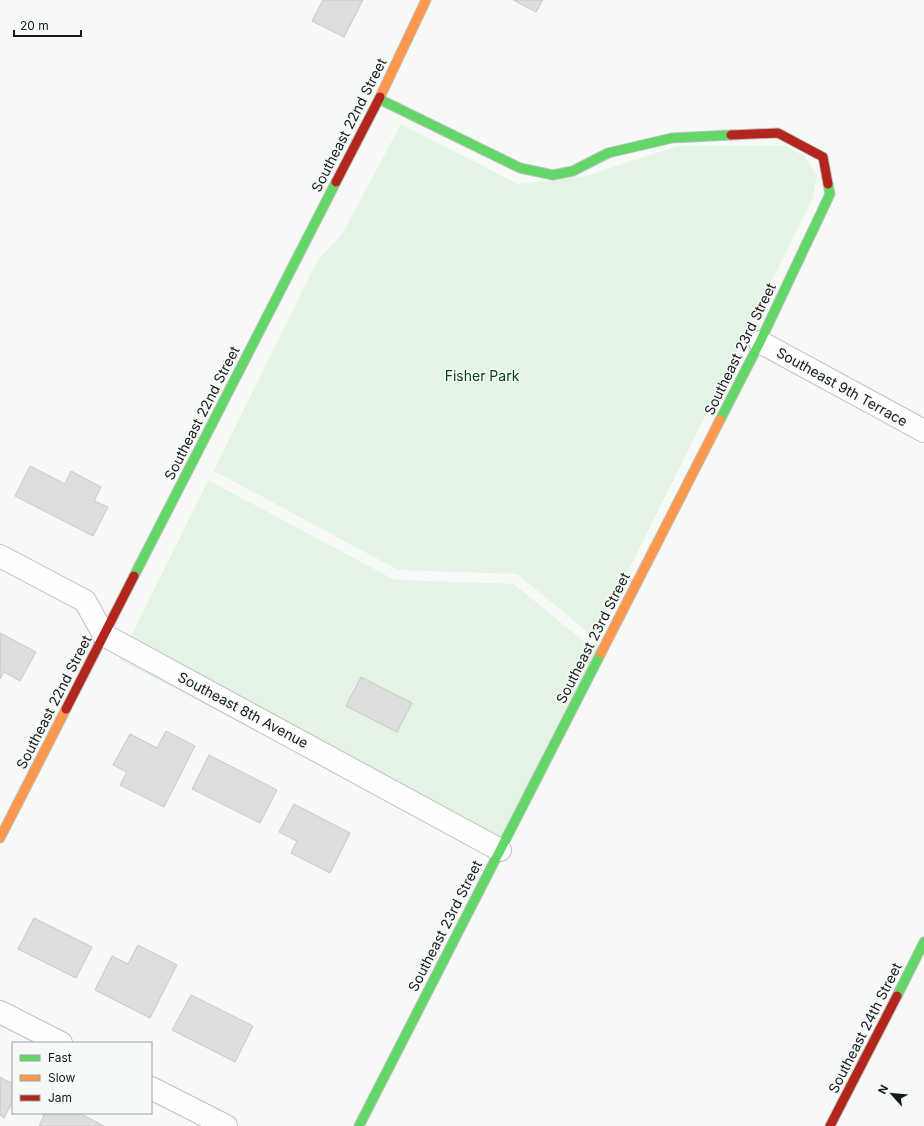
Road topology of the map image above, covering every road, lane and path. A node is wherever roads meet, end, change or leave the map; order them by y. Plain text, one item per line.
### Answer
1 (426, 0) edge
2 (379, 99) junction
3 (760, 342) junction
4 (924, 431) edge
5 (0, 556) edge
6 (104, 635) junction
7 (0, 838) edge
8 (500, 850) junction
9 (924, 942) edge
10 (0, 1012) edge
11 (59, 1042) edge
12 (152, 1089) edge
13 (226, 1126) edge
14 (359, 1126) edge
15 (830, 1126) edge

1 - 2 street, Southeast 22nd Street
2 - 3 street, Southeast 23rd Street
2 - 6 street, Southeast 22nd Street
3 - 4 street, Southeast 9th Terrace
3 - 8 street, Southeast 23rd Street
5 - 6 street
6 - 7 street, Southeast 22nd Street
6 - 8 street, Southeast 8th Avenue
8 - 14 street, Southeast 23rd Street
9 - 15 street, Southeast 24th Street
10 - 11 street
12 - 13 street

